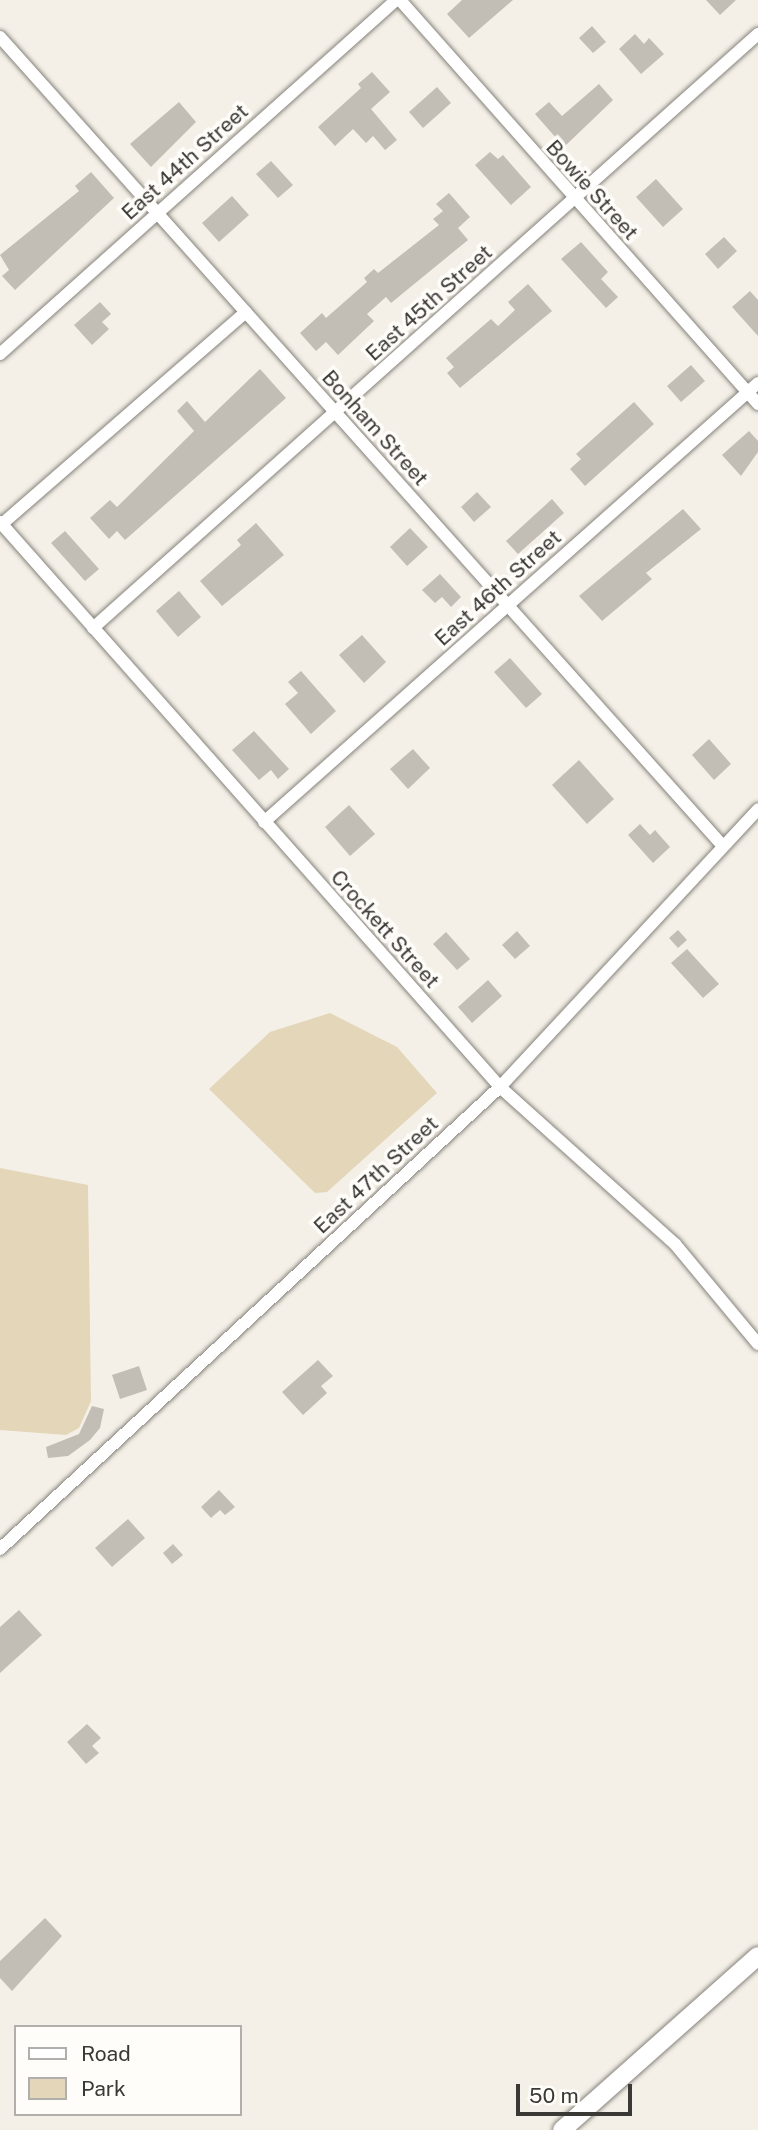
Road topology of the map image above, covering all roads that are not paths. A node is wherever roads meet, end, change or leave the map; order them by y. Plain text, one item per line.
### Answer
1 (398, 0) edge
2 (758, 34) edge
3 (0, 37) edge
4 (573, 200) junction
5 (157, 213) junction
6 (246, 312) junction
7 (0, 354) edge
8 (753, 388) edge
9 (758, 404) edge
10 (335, 412) junction
11 (1, 523) edge
12 (508, 606) junction
13 (93, 628) junction
14 (758, 810) edge
15 (264, 822) junction
16 (722, 845) junction
17 (500, 1087) junction
18 (758, 1344) edge
19 (0, 1549) edge
20 (758, 1956) edge
21 (562, 2130) edge

1 - 4 street, Bowie Street
1 - 5 street, East 44th Street
2 - 4 street, East 45th Street
3 - 5 street, Bonham Street
4 - 8 street, Bowie Street
4 - 10 street, East 45th Street
5 - 6 street, Bonham Street
5 - 7 street, East 44th Street
6 - 10 street, Bonham Street
6 - 11 street
8 - 9 street, Bowie Street
8 - 12 street, East 46th Street
10 - 12 street, Bonham Street
10 - 13 street, East 45th Street
11 - 13 street, Crockett Street
12 - 15 street, East 46th Street
12 - 16 street, Bonham Street
13 - 15 street, Crockett Street
14 - 16 street, East 47th Street
15 - 17 street, Crockett Street
16 - 17 street, East 47th Street
17 - 18 street, Crockett Street
17 - 19 street, East 47th Street
20 - 21 street

